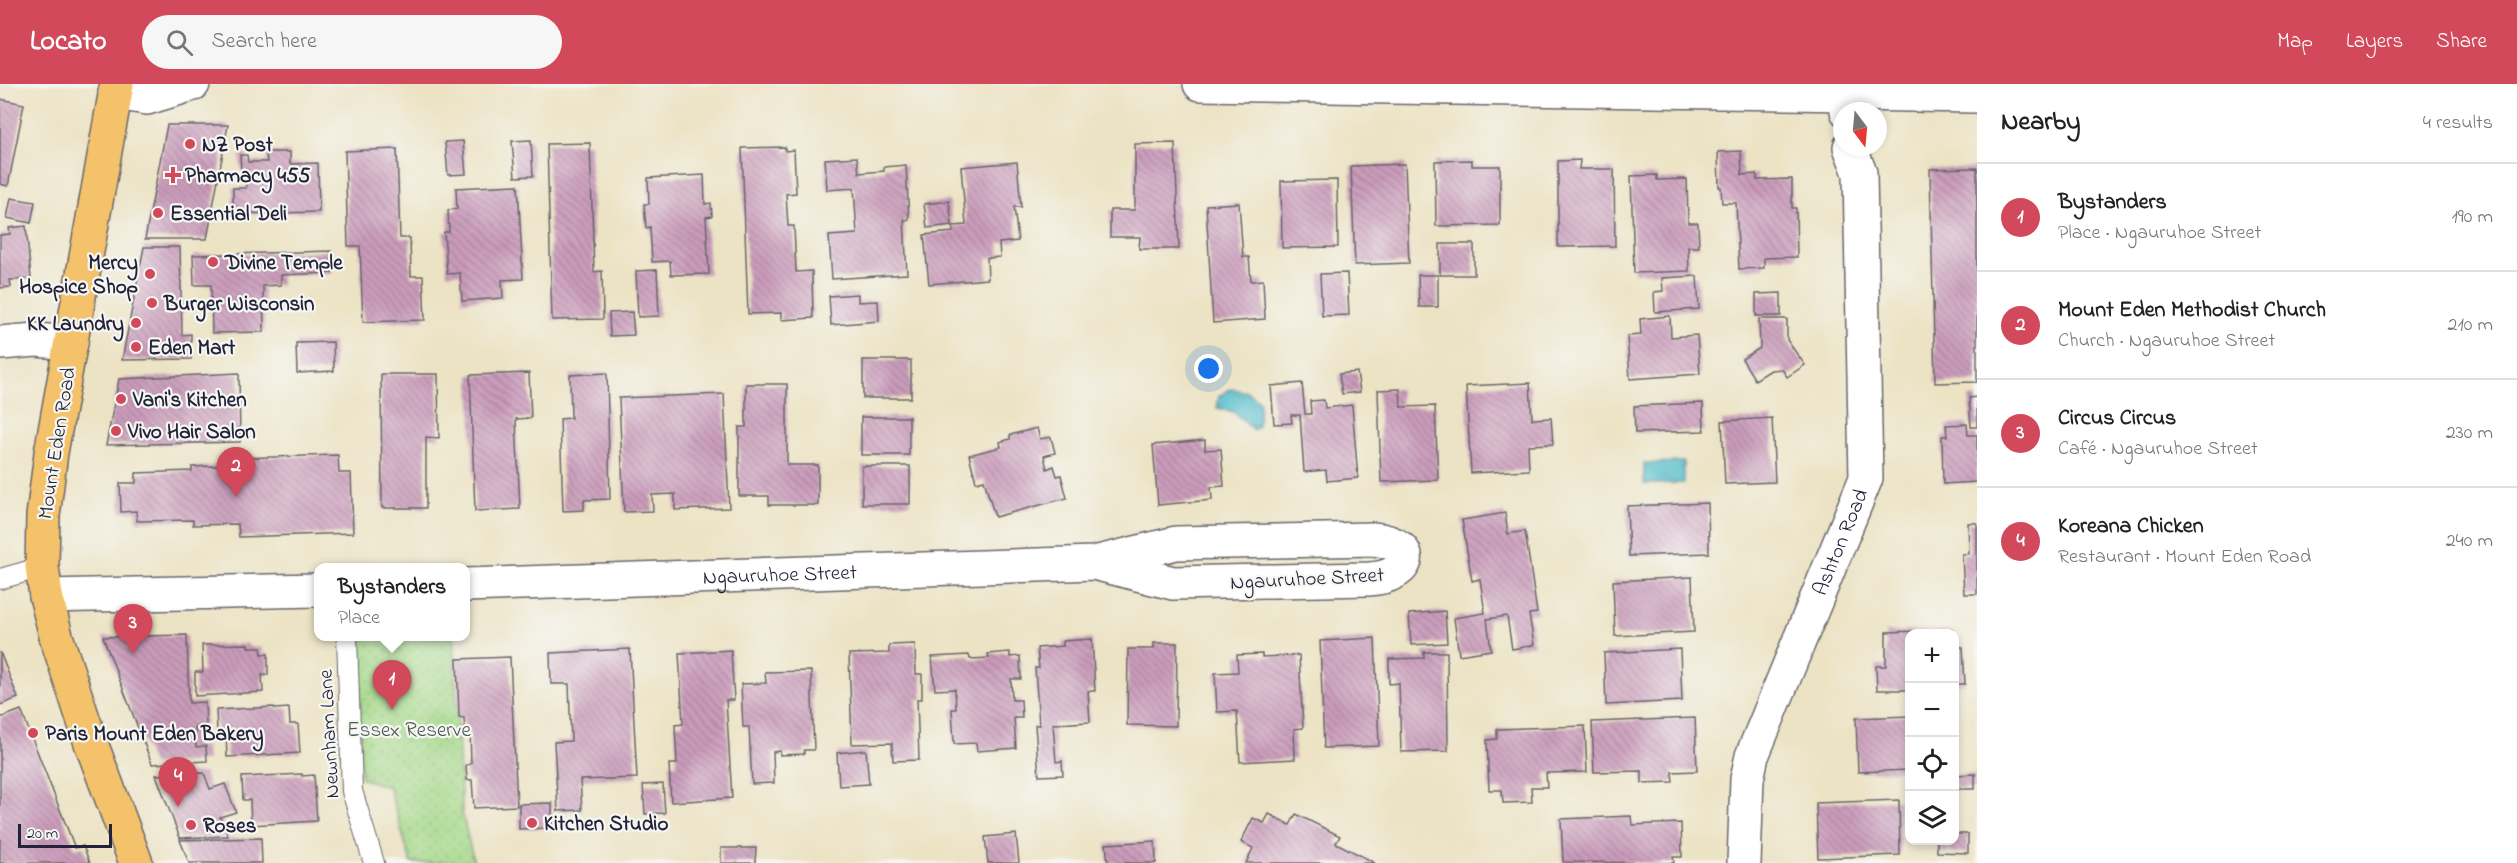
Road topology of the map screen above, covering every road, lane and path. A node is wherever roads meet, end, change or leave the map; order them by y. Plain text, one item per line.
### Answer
1 (193, 84) edge
2 (1200, 84) edge
3 (116, 88) edge
4 (1977, 96) edge
5 (1833, 102) edge
6 (1878, 102) edge
7 (1861, 156) edge
8 (0, 343) edge
9 (71, 343) junction
10 (1094, 563) junction
11 (0, 579) edge
12 (44, 582) junction
13 (470, 585) edge
14 (314, 590) edge
15 (347, 641) edge
16 (136, 863) edge
17 (374, 863) edge
18 (1744, 863) edge

1 - 3 street
2 - 5 street
3 - 9 main road, Mount Eden Road
4 - 6 street
7 - 18 street, Ashton Road
8 - 9 street
9 - 12 main road, Mount Eden Road
10 - 10 street, Ngauruhoe Street
10 - 13 street, Ngauruhoe Street
11 - 12 lane
12 - 14 street
12 - 16 main road, Mount Eden Road
15 - 17 lane, Newnham Lane

